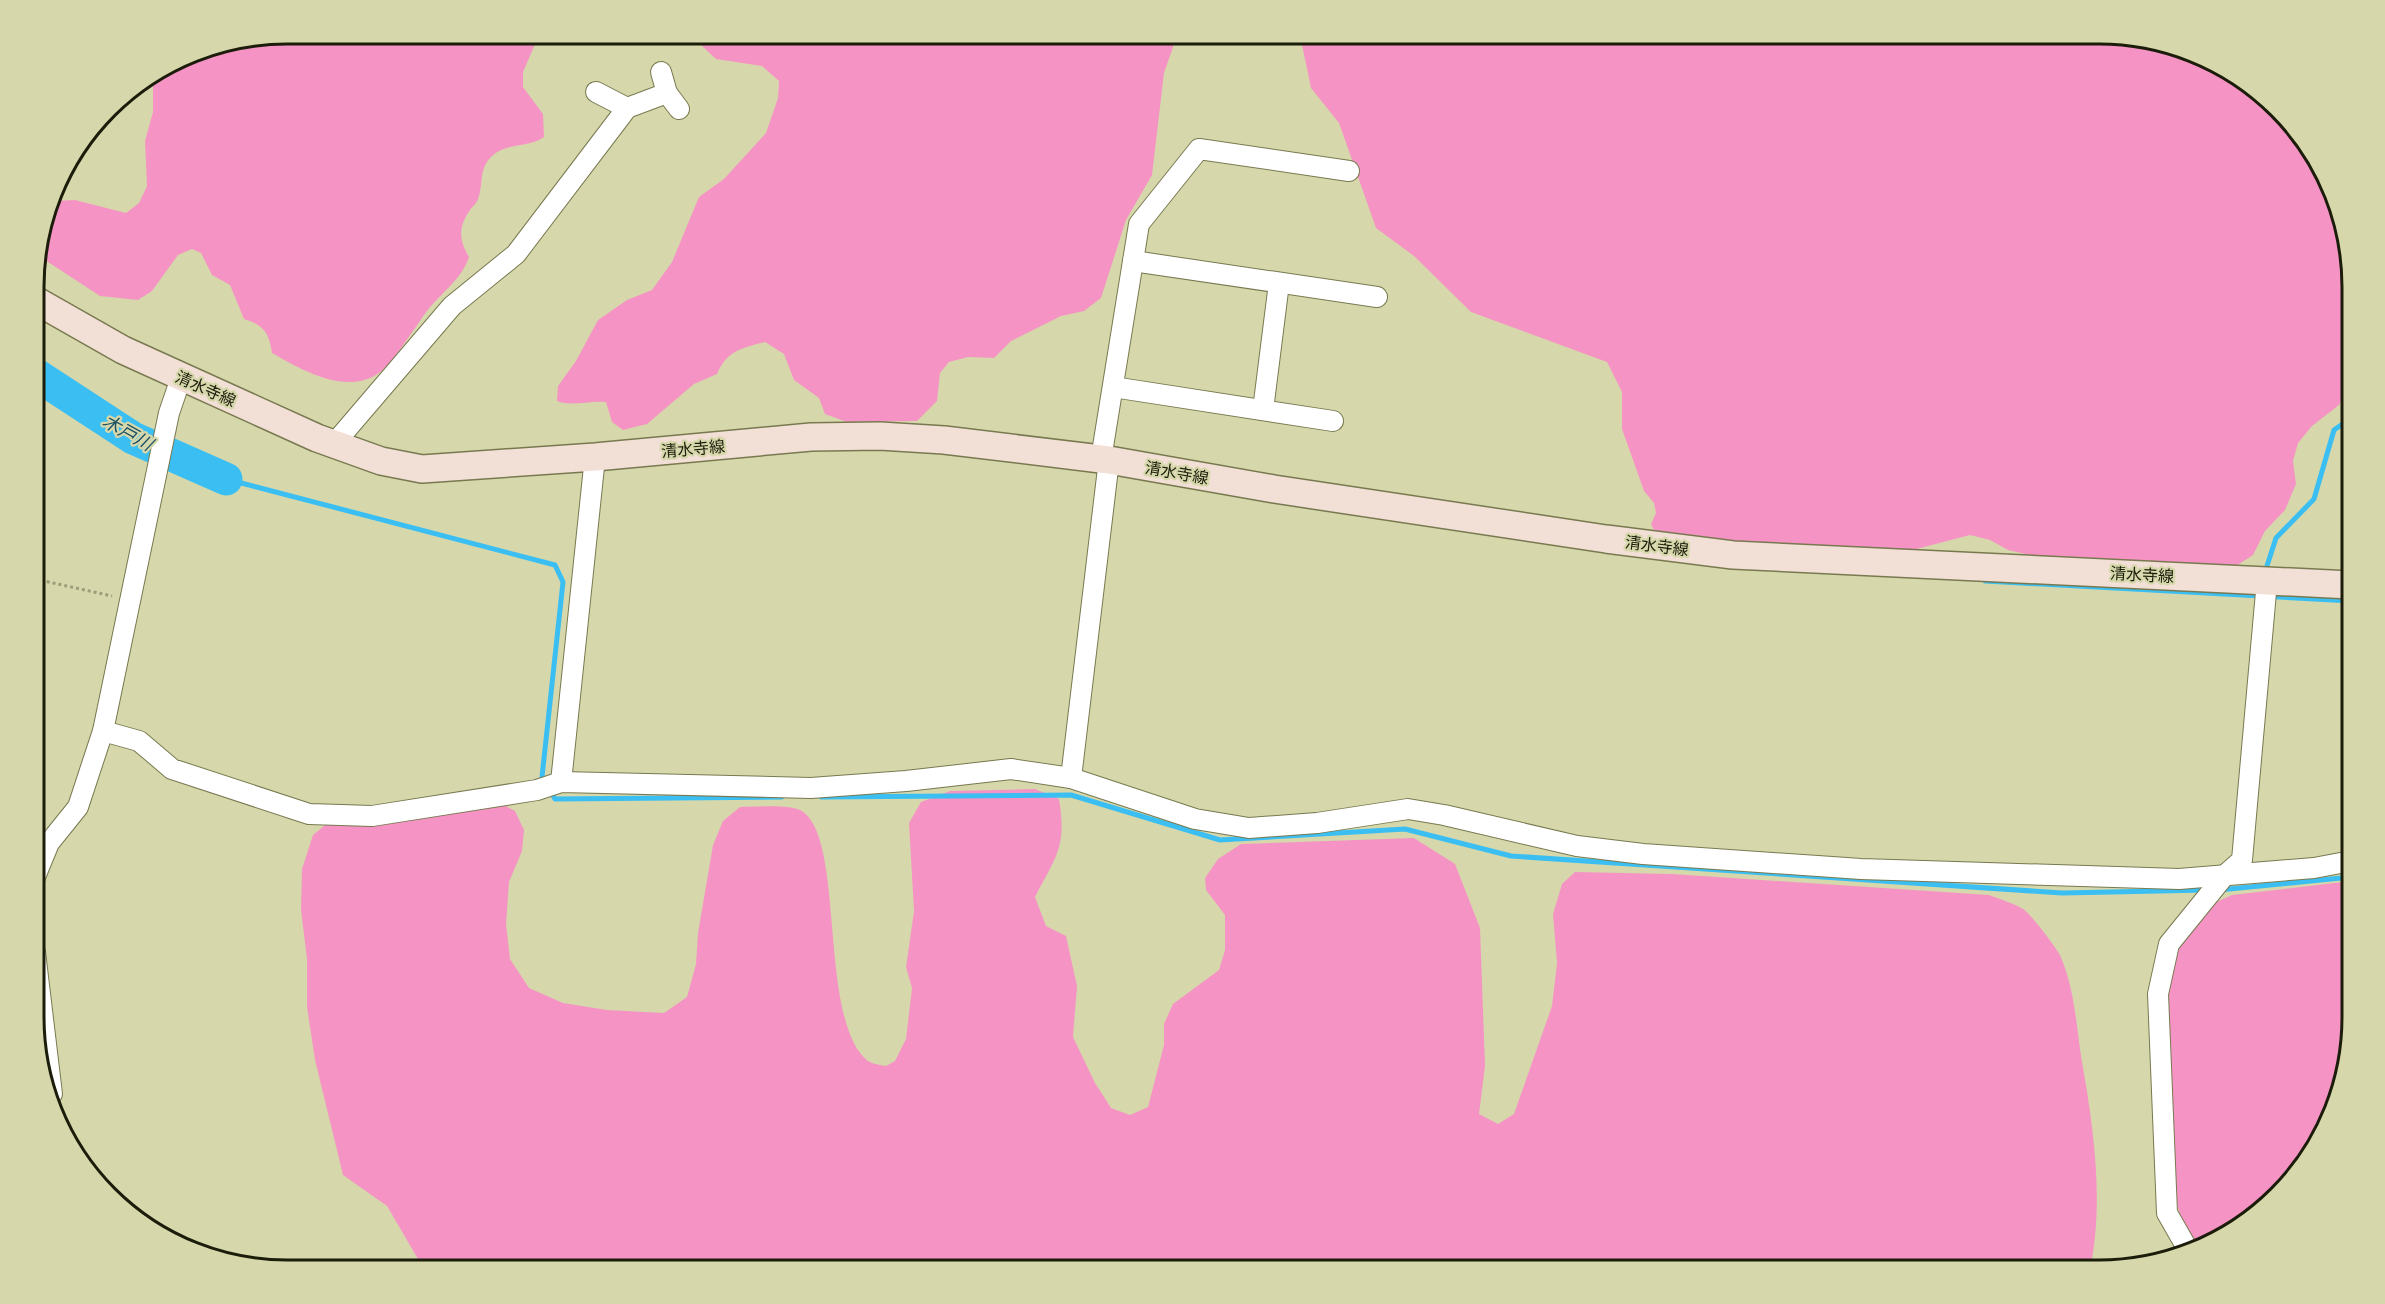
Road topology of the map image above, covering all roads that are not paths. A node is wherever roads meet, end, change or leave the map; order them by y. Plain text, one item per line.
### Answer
1 (662, 72) dead end
2 (596, 92) dead end
3 (667, 93) junction
4 (627, 108) junction
5 (679, 109) dead end
6 (1349, 171) dead end
7 (1133, 261) junction
8 (1279, 283) junction
9 (1377, 297) dead end
10 (44, 305) edge
11 (181, 378) junction
12 (1113, 387) junction
13 (1263, 410) junction
14 (1333, 422) dead end
15 (334, 444) junction
16 (595, 457) junction
17 (1105, 460) junction
18 (2266, 581) junction
19 (2342, 585) edge
20 (103, 731) junction
21 (1071, 778) junction
22 (561, 782) junction
23 (44, 853) edge
24 (2342, 863) edge
25 (2225, 875) junction
26 (44, 1027) edge
27 (49, 1069) edge
28 (2185, 1244) edge

1 - 3 street
2 - 4 street
3 - 4 street
3 - 5 street
4 - 15 street
6 - 7 street
7 - 8 street
7 - 12 street
8 - 9 street
8 - 13 street
10 - 11 main road, 清水寺線
11 - 15 main road, 清水寺線
11 - 20 street
12 - 13 street
12 - 17 street
13 - 14 street
15 - 16 main road, 清水寺線
16 - 17 main road, 清水寺線
16 - 22 street
17 - 18 main road, 清水寺線
17 - 21 street
18 - 19 main road, 清水寺線
18 - 25 street
20 - 22 street
20 - 23 street
21 - 22 street
21 - 25 street
24 - 25 street
25 - 28 street
26 - 27 street

